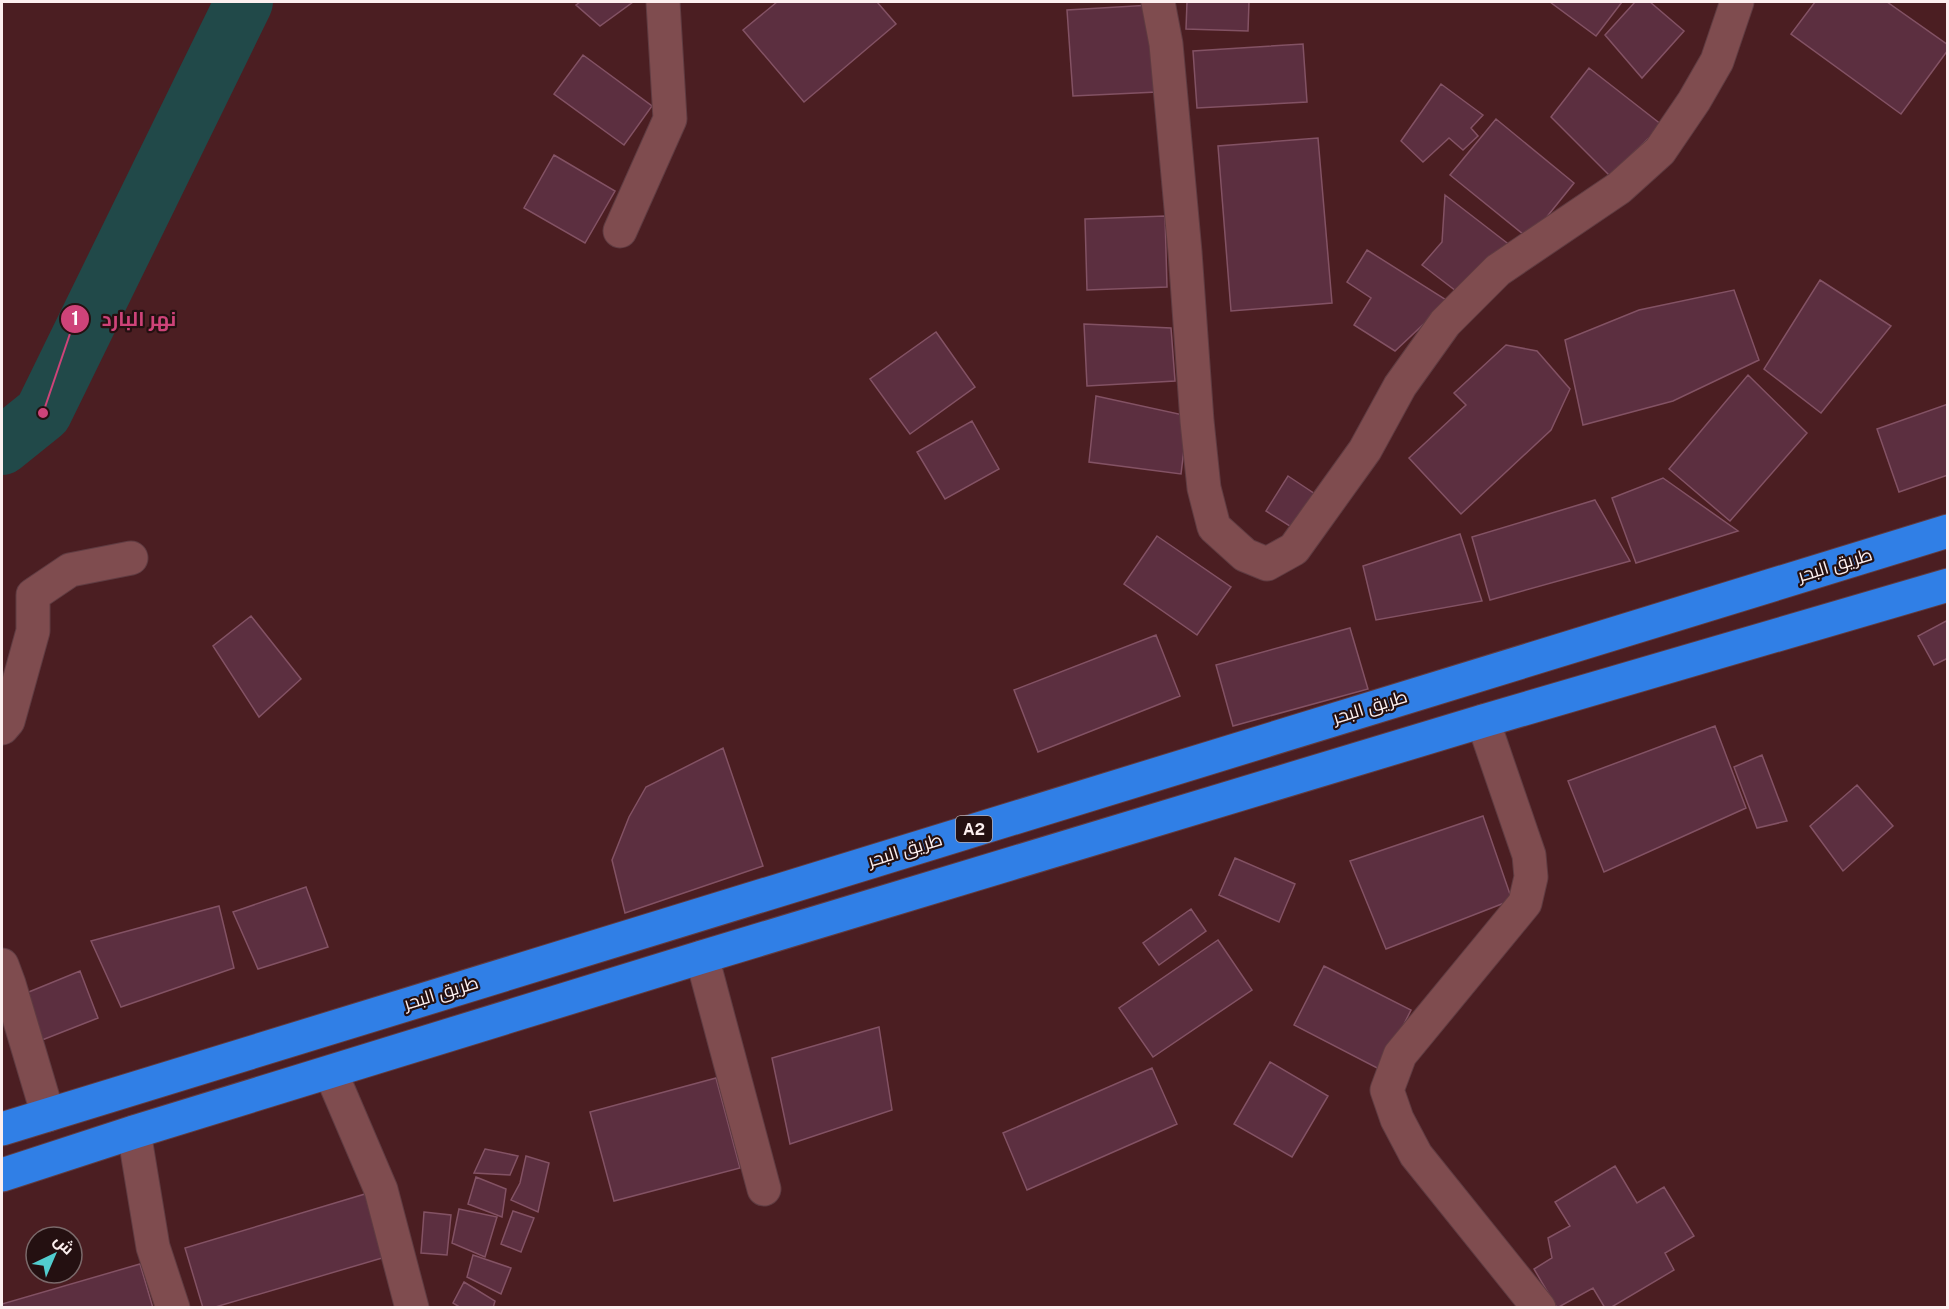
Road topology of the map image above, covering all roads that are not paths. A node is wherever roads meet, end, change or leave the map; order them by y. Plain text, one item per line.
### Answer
1 (663, 2) edge
2 (1158, 2) edge
3 (1737, 2) edge
4 (620, 231) dead end
5 (1947, 531) edge
6 (131, 558) dead end
7 (1947, 585) edge
8 (1483, 721) junction
9 (2, 728) edge
10 (702, 957) junction
11 (2, 965) edge
12 (331, 1073) junction
13 (48, 1114) junction
14 (2, 1129) edge
15 (134, 1132) junction
16 (2, 1175) edge
17 (764, 1190) dead end
18 (173, 1308) edge
19 (412, 1308) edge
20 (1539, 1308) edge

1 - 4 street
2 - 3 street
5 - 13 highway, طريق البحر / A2
6 - 9 street
7 - 8 highway, A2
8 - 10 highway, A2
8 - 20 street
10 - 12 highway, A2
10 - 17 street
11 - 13 street
12 - 15 highway, A2
12 - 19 street
13 - 14 highway, طريق البحر / A2
15 - 16 highway, A2
15 - 18 street

